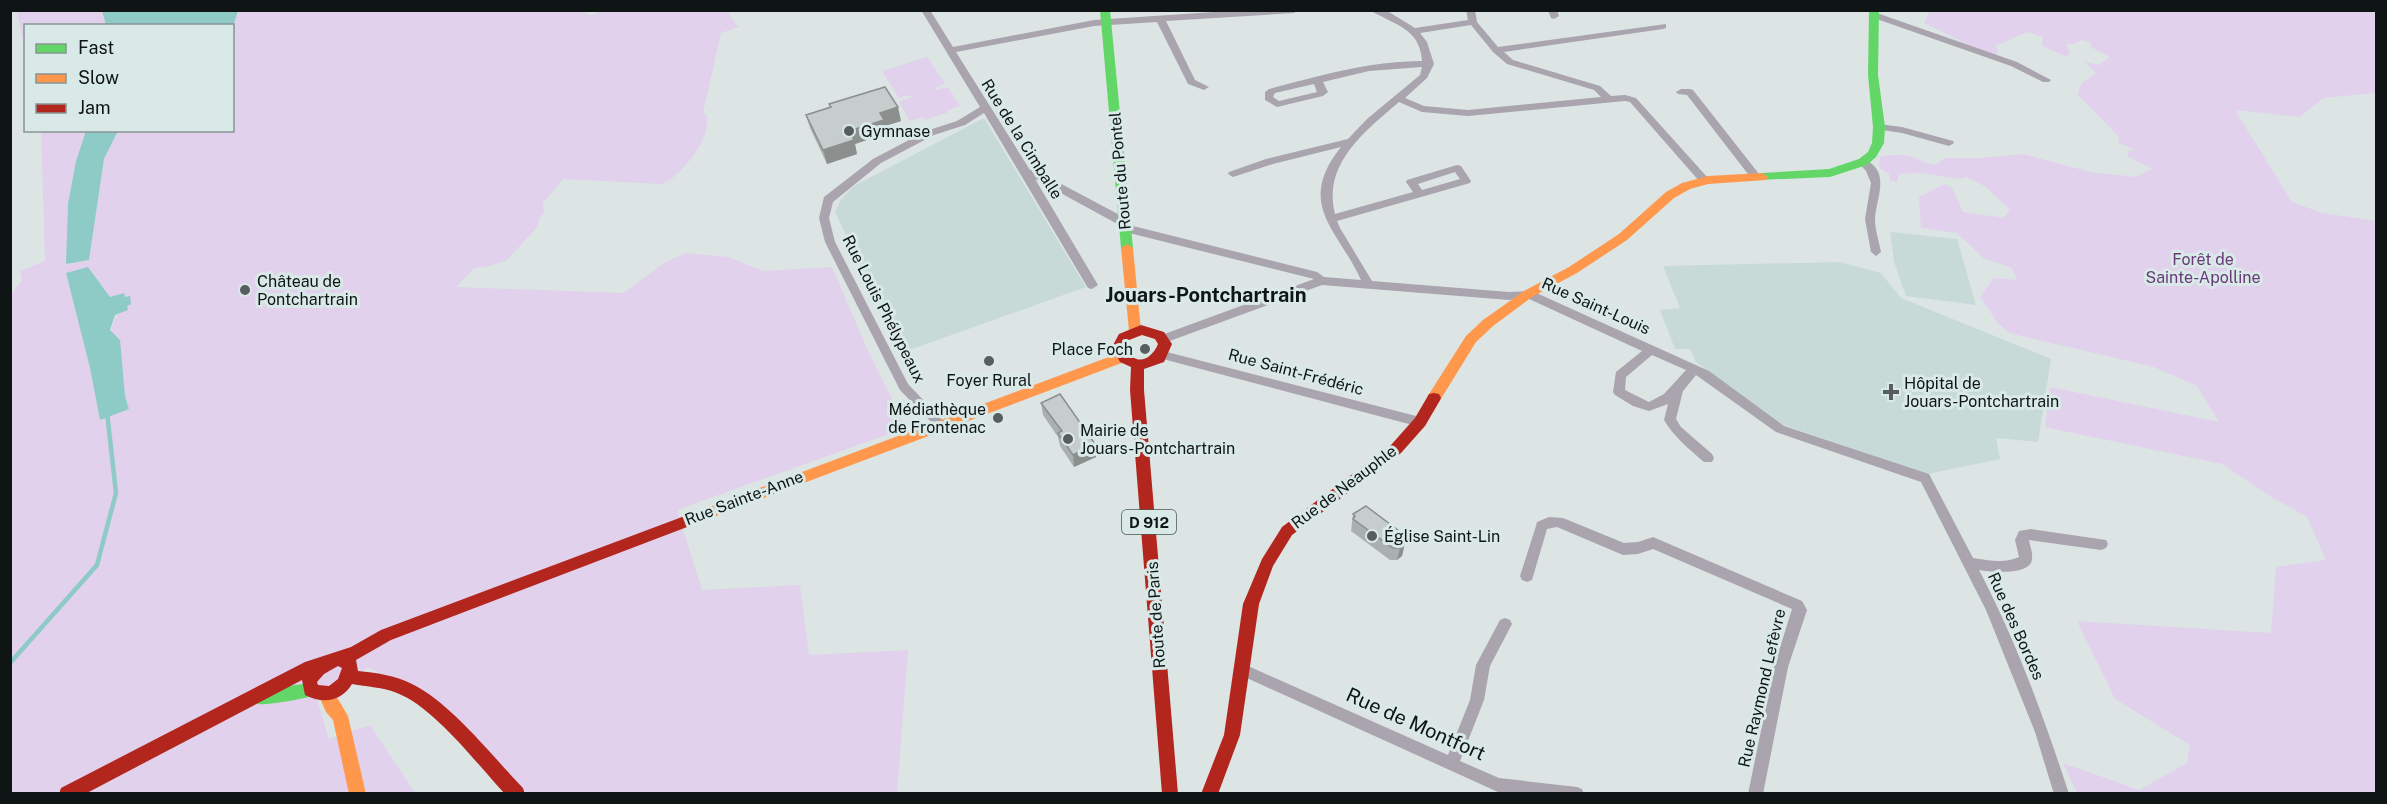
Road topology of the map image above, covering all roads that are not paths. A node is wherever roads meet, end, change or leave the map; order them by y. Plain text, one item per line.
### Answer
1 (925, 10) edge
2 (1294, 10) edge
3 (1374, 10) edge
4 (1470, 10) edge
5 (1289, 11) edge
6 (1874, 13) edge
7 (1106, 16) edge
8 (1161, 20) junction
9 (1473, 22) junction
10 (1663, 26) dead end
11 (1415, 31) junction
12 (1496, 50) junction
13 (949, 51) junction
14 (1429, 64) junction
15 (1317, 80) junction
16 (2046, 80) dead end
17 (1204, 87) dead end
18 (1681, 92) dead end
19 (1400, 99) junction
20 (1609, 100) junction
21 (985, 108) junction
22 (1879, 127) junction
23 (1348, 142) junction
24 (1949, 143) dead end
25 (1860, 164) junction
26 (1233, 174) dead end
27 (1028, 175) junction
28 (1755, 176) junction
29 (1704, 180) junction
30 (1420, 194) dead end
31 (1330, 219) junction
32 (1125, 225) junction
33 (1876, 252) dead end
34 (1321, 281) junction
35 (1368, 284) junction
36 (1092, 285) dead end
37 (1528, 294) junction
38 (1134, 331) junction
39 (1163, 339) junction
40 (1652, 349) junction
41 (1163, 355) junction
42 (1122, 357) junction
43 (1138, 365) junction
44 (1694, 369) junction
45 (1677, 389) junction
46 (1420, 422) junction
47 (940, 424) junction
48 (1708, 458) dead end
49 (1925, 478) joint
50 (2101, 544) dead end
51 (1968, 563) junction
52 (1527, 576) dead end
53 (1505, 624) dead end
54 (370, 645) junction
55 (338, 658) junction
56 (320, 665) junction
57 (1244, 670) junction
58 (349, 677) junction
59 (312, 690) junction
60 (326, 694) junction
61 (239, 705) junction
62 (340, 716) junction
63 (1452, 763) junction
64 (67, 794) edge
65 (358, 794) edge
66 (517, 794) edge
67 (1170, 794) edge
68 (1209, 794) edge
69 (1577, 794) edge
70 (1755, 794) edge
71 (2062, 794) edge

1 - 13 street, Rue de la Cimballe
2 - 5 street
3 - 11 street
4 - 9 street
5 - 8 street
6 - 16 street
6 - 22 street
7 - 8 street
7 - 13 street
7 - 32 street, Route du Pontel
8 - 17 street
9 - 11 street
9 - 12 street
10 - 12 street
11 - 14 street
12 - 20 street
13 - 21 street, Rue de la Cimballe
14 - 15 street
14 - 19 street
15 - 15 street
18 - 28 street
19 - 20 street
19 - 23 street
20 - 29 street
21 - 27 street, Rue de la Cimballe
21 - 47 street, Rue Louis Phélypeaux
22 - 24 street
22 - 25 street
23 - 26 street
23 - 31 street
25 - 28 street, Rue de Neauphle
25 - 33 street
27 - 32 street, Rue Saint-Louis
27 - 36 street, Rue de la Cimballe
28 - 29 street, Rue de Neauphle
29 - 37 street, Rue de Neauphle
30 - 31 street
31 - 35 street
32 - 34 street, Rue Saint-Louis
32 - 38 street, Route du Pontel
34 - 35 street, Rue Saint-Louis
34 - 39 street
35 - 37 street, Rue Saint-Louis
37 - 40 street, Rue Saint-Louis
37 - 46 street, Rue de Neauphle
38 - 39 street
38 - 42 street
39 - 41 street
40 - 44 street, Rue Saint-Louis
40 - 45 street
41 - 43 street
41 - 46 street, Rue Saint-Frédéric
42 - 43 street
42 - 47 street, Rue Sainte-Anne
43 - 67 street, Route de Paris / D 912
44 - 45 street
44 - 49 street, Rue Saint-Louis
45 - 48 street
46 - 57 street, Rue de Neauphle
47 - 54 street, Rue Sainte-Anne
49 - 51 street, Rue des Bordes
50 - 51 street
51 - 71 street, Rue des Bordes
52 - 70 street, Rue Raymond Lefèvre
53 - 63 street
54 - 55 street, Rue Sainte-Anne
54 - 58 street, Rue Sainte-Anne
55 - 56 street
55 - 58 street
56 - 59 street
56 - 61 street
57 - 63 street, Rue de Montfort
57 - 68 street, Rue de Neauphle
58 - 60 street
58 - 62 street
58 - 66 street
59 - 60 street
59 - 61 street
60 - 62 street
61 - 64 street
62 - 65 street
63 - 69 street, Rue de Montfort

